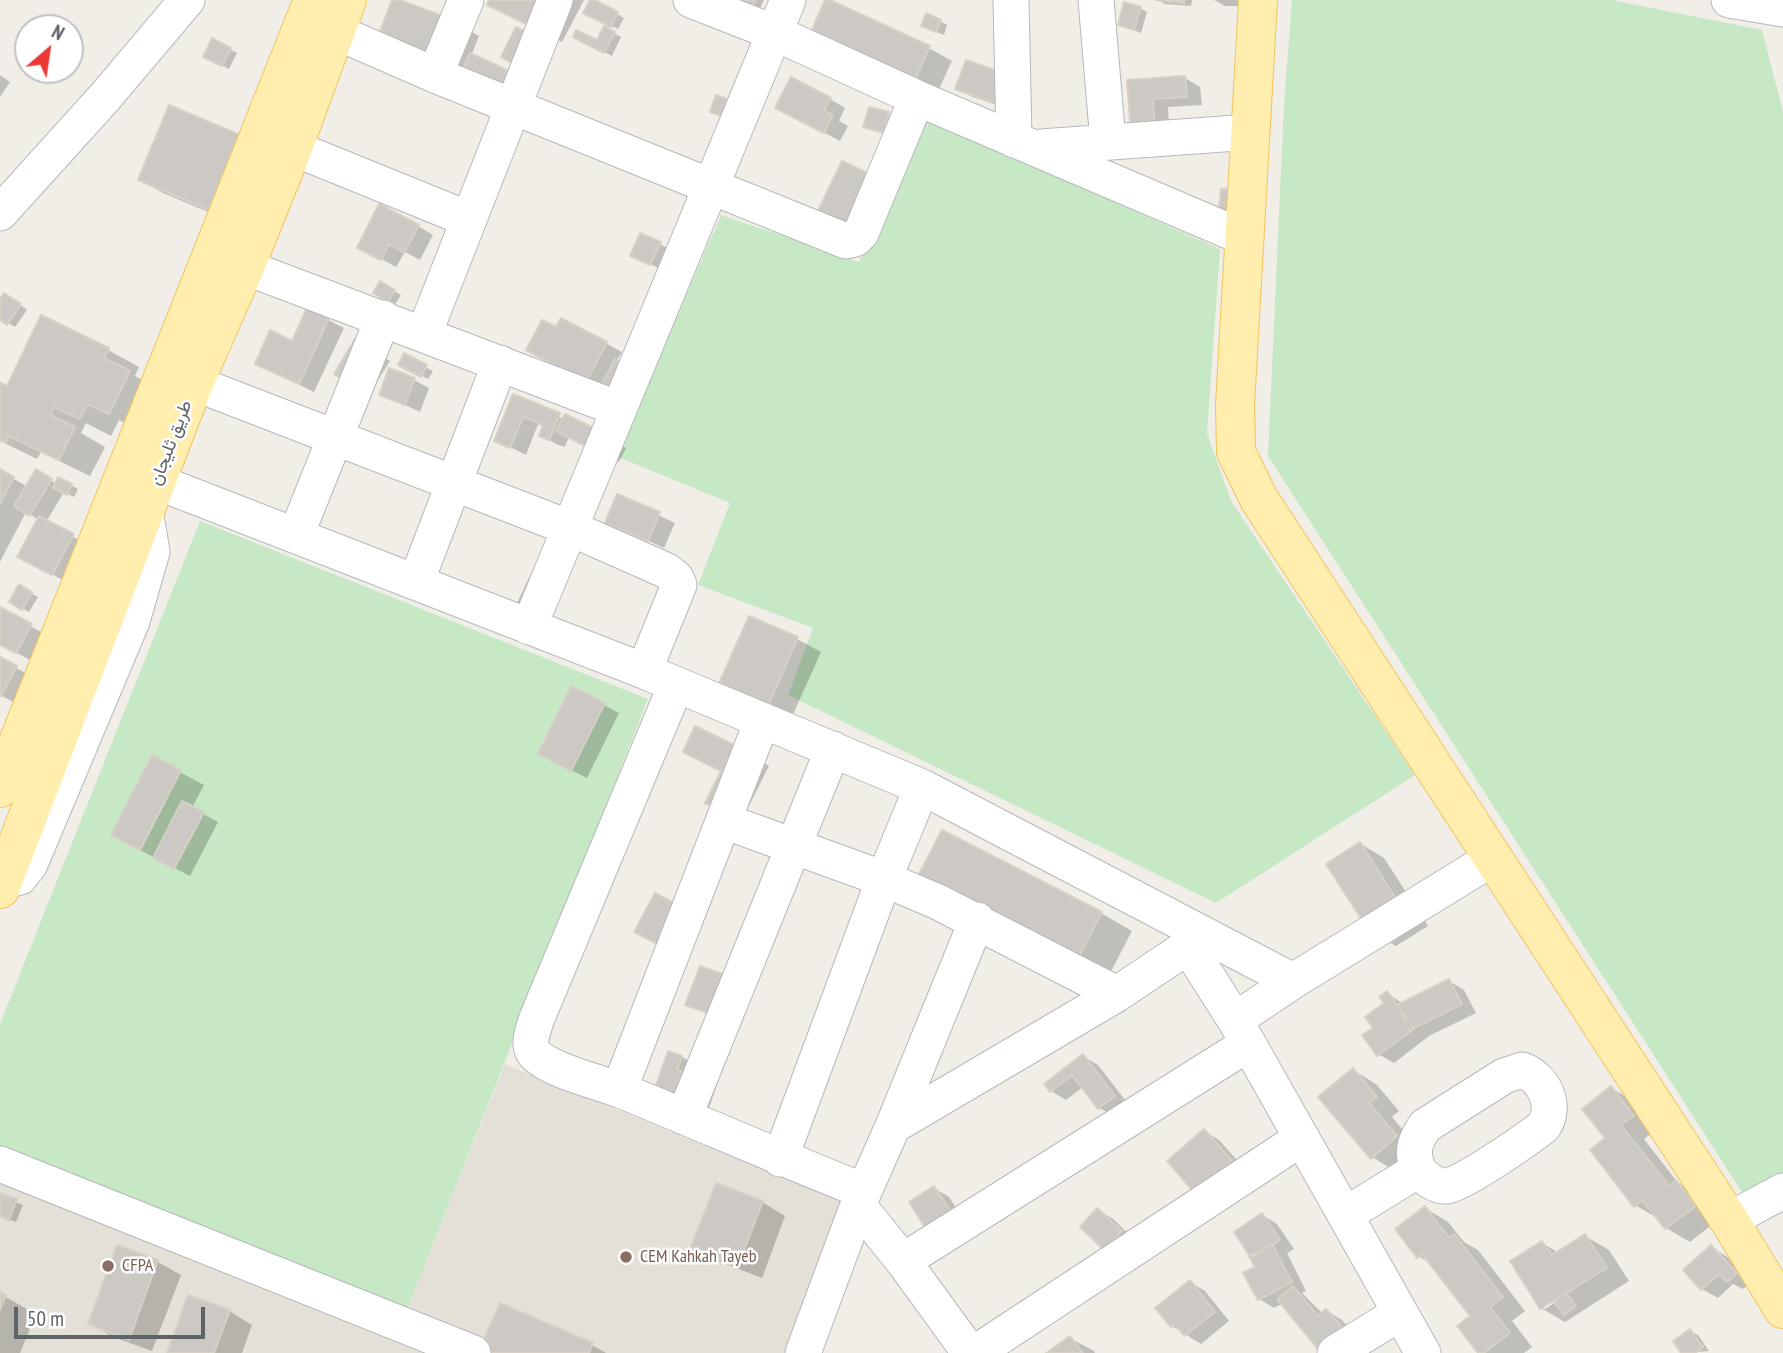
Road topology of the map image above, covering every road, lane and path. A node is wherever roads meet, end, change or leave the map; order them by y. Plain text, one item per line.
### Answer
1 (187, 0) edge
2 (313, 0) edge
3 (466, 0) edge
4 (555, 0) edge
5 (691, 0) edge
6 (788, 0) edge
7 (1011, 0) edge
8 (1096, 0) edge
9 (1258, 0) edge
10 (341, 15) edge
11 (775, 33) junction
12 (435, 75) junction
13 (917, 98) junction
14 (512, 106) junction
15 (1251, 132) junction
16 (1108, 142) junction
17 (1025, 144) junction
18 (293, 148) junction
19 (711, 188) junction
20 (2, 207) edge
21 (468, 219) junction
22 (1245, 238) junction
23 (245, 267) junction
24 (383, 318) junction
25 (424, 334) junction
26 (500, 363) junction
27 (194, 383) junction
28 (619, 409) junction
29 (335, 436) junction
30 (455, 483) junction
31 (142, 487) junction
32 (570, 528) junction
33 (296, 535) junction
34 (416, 582) junction
35 (529, 627) junction
36 (644, 671) junction
37 (676, 685) junction
38 (762, 722) junction
39 (833, 749) junction
40 (922, 787) junction
41 (0, 788) edge
42 (724, 821) junction
43 (794, 847) junction
44 (1493, 858) junction
45 (884, 879) junction
46 (1, 885) edge
47 (976, 920) junction
48 (1196, 941) junction
49 (1293, 981) junction
50 (1117, 994) junction
51 (1241, 1032) junction
52 (619, 1090) junction
53 (684, 1117) junction
54 (893, 1126) junction
55 (1302, 1138) junction
56 (780, 1158) junction
57 (0, 1164) edge
58 (1418, 1170) dead end
59 (1783, 1191) edge
60 (860, 1198) junction
61 (1345, 1215) junction
62 (1729, 1220) junction
63 (903, 1261) junction
64 (1783, 1309) edge
65 (1400, 1313) junction
66 (473, 1353) edge
67 (803, 1353) edge
68 (972, 1353) edge
69 (1335, 1353) edge
70 (1423, 1353) edge

1 - 20 street
2 - 31 main road, طريق ثليجان
3 - 12 street
4 - 14 street
5 - 11 street
6 - 11 street
7 - 17 street
8 - 16 street
9 - 15 main road
10 - 12 street
10 - 18 main road, طريق ثليجان
11 - 13 street
11 - 19 street
12 - 14 street
13 - 17 street
13 - 19 street
14 - 19 street
14 - 21 street
15 - 16 street
15 - 22 main road
16 - 17 street
17 - 22 street
18 - 21 street
18 - 23 main road, طريق ثليجان
19 - 28 street
21 - 25 street
22 - 44 main road
23 - 24 street
23 - 27 main road, طريق ثليجان
24 - 25 street
24 - 29 street
25 - 26 street
26 - 28 street
26 - 30 street
27 - 29 street
27 - 31 main road, طريق ثليجان
28 - 32 street
29 - 30 street
29 - 33 street
30 - 32 street
30 - 34 street
31 - 33 street
31 - 41 main road, طريق ثليجان
31 - 46 main road, طريق ثليجان
32 - 35 street
32 - 36 street
33 - 34 street
34 - 35 street
35 - 36 street
36 - 37 street
37 - 38 street
37 - 52 street
38 - 39 street
38 - 42 street
39 - 40 street
39 - 43 street
40 - 45 street
40 - 48 street
42 - 43 street
42 - 52 street
43 - 45 street
43 - 53 street
44 - 49 street
44 - 62 main road
45 - 47 street
45 - 56 street
47 - 50 street
47 - 54 street
48 - 49 street
48 - 50 street
48 - 51 street
49 - 51 street
50 - 54 street
51 - 55 street
51 - 63 street
52 - 53 street
53 - 56 street
54 - 60 street
55 - 61 street
55 - 68 street
56 - 60 street
57 - 66 street
58 - 61 street
59 - 62 street
60 - 63 street
60 - 67 street
61 - 65 street
62 - 64 main road
63 - 68 street
65 - 69 street
65 - 70 street

